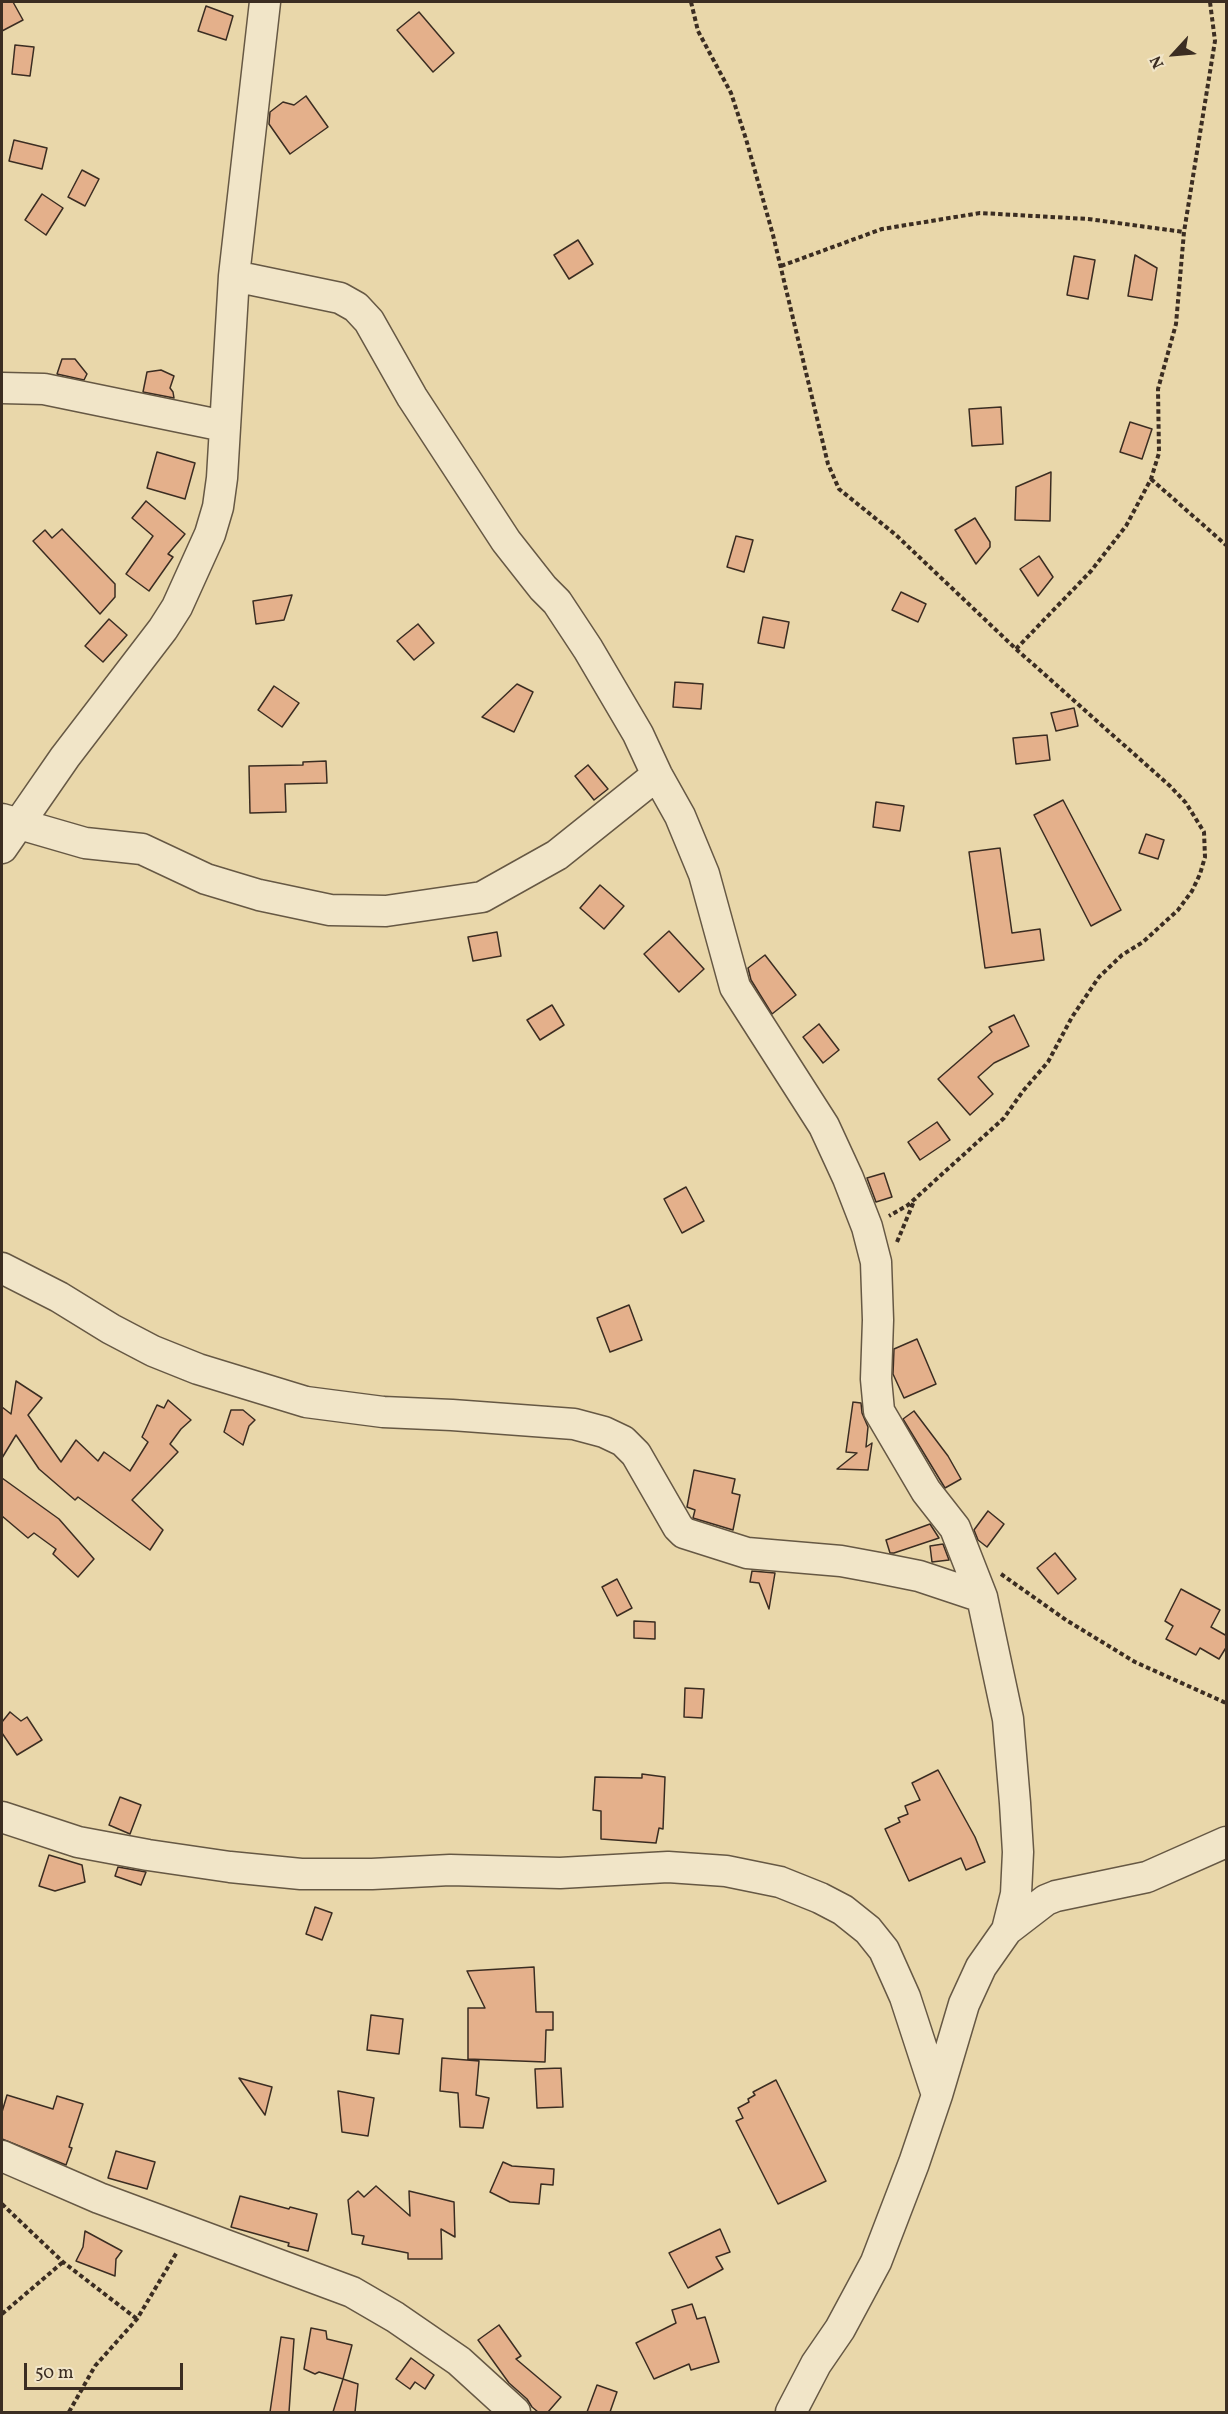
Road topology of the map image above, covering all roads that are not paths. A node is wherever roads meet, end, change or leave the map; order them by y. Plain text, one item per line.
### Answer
1 (265, 2) edge
2 (234, 276) junction
3 (2, 388) edge
4 (224, 426) junction
5 (657, 775) junction
6 (10, 822) edge
7 (2, 848) edge
8 (2, 1268) edge
9 (982, 1597) junction
10 (2, 1817) edge
11 (1227, 1842) edge
12 (1007, 1930) junction
13 (937, 2095) junction
14 (2, 2156) edge
15 (515, 2412) edge
16 (791, 2412) edge

1 - 2 street
2 - 4 street
2 - 5 street
3 - 4 street
4 - 6 street
5 - 6 street
5 - 9 street
6 - 7 street
8 - 9 street
9 - 12 street
10 - 13 street
11 - 12 street
12 - 13 street
13 - 16 street
14 - 15 street

